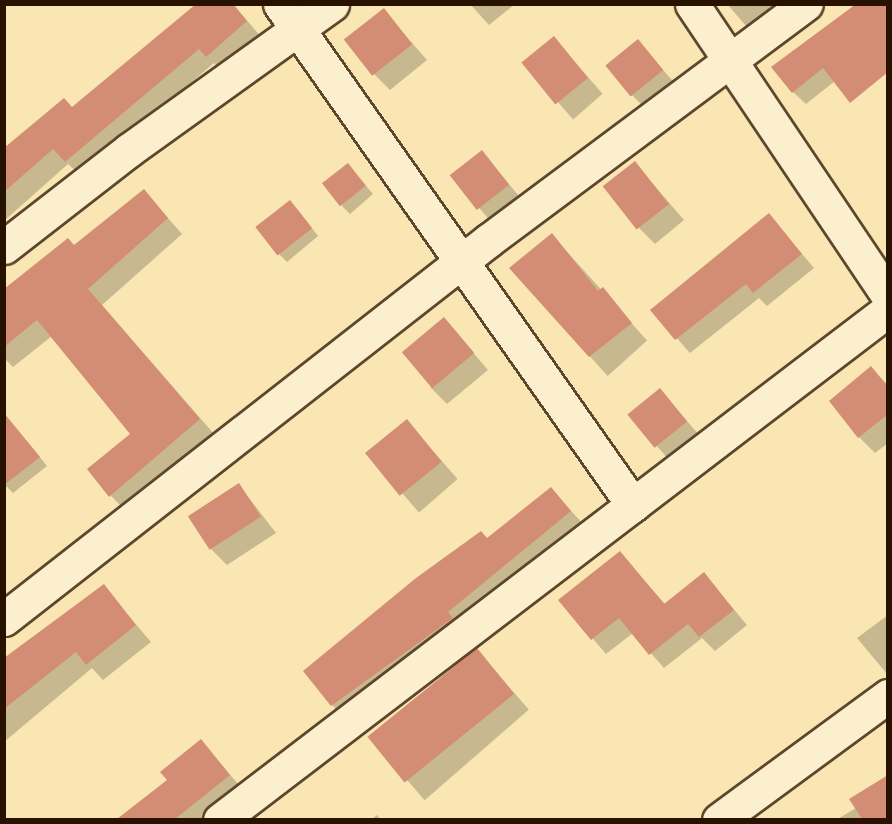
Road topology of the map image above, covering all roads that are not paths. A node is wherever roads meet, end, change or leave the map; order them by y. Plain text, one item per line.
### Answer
1 (332, 4) edge
2 (692, 4) edge
3 (806, 4) edge
4 (289, 17) edge
5 (729, 57) junction
6 (4, 247) edge
7 (458, 264) junction
8 (888, 296) edge
9 (888, 310) edge
10 (633, 505) junction
11 (4, 619) edge
12 (888, 696) edge
13 (220, 819) edge
14 (719, 819) edge

1 - 4 street
2 - 5 street
3 - 5 street
4 - 6 street
4 - 7 street
5 - 7 street
5 - 8 street
7 - 10 street
7 - 11 street
9 - 10 street
10 - 13 street
12 - 14 street

